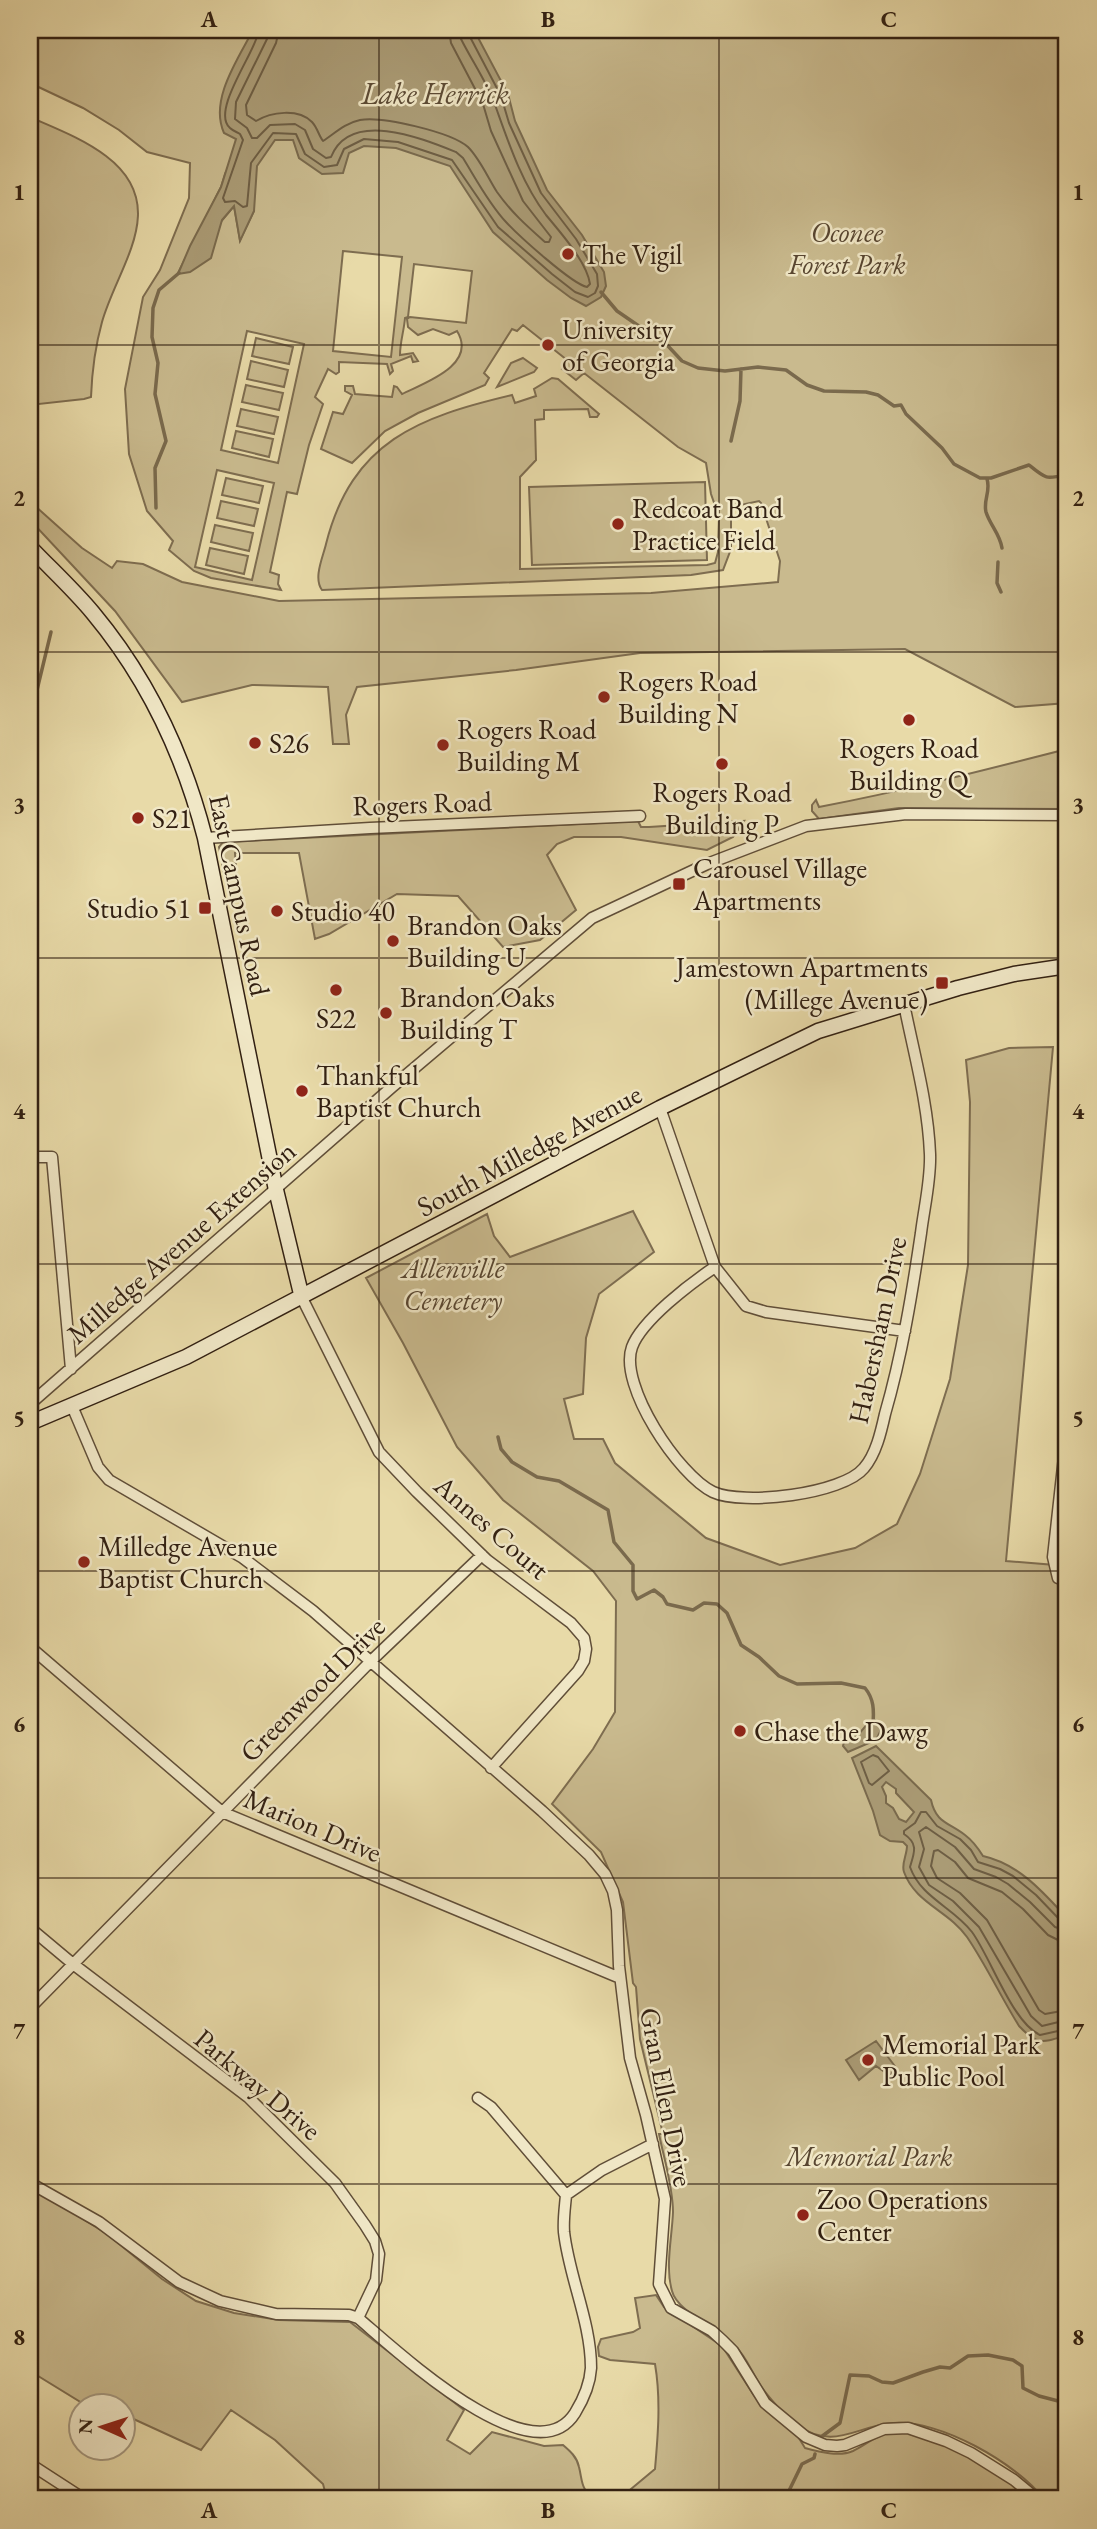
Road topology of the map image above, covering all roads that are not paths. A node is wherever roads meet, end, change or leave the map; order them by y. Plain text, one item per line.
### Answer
1 (30, 547) edge
2 (1067, 814) edge
3 (640, 816) dead end
4 (205, 838) junction
5 (1067, 966) edge
6 (904, 1004) junction
7 (660, 1108) junction
8 (30, 1157) edge
9 (275, 1190) junction
10 (715, 1267) junction
11 (302, 1298) junction
12 (905, 1331) junction
13 (71, 1369) junction
14 (30, 1404) edge
15 (72, 1406) junction
16 (30, 1423) edge
17 (1067, 1430) edge
18 (482, 1555) junction
19 (1058, 1578) dead end
20 (30, 1647) edge
21 (371, 1661) junction
22 (491, 1768) junction
23 (222, 1812) junction
24 (30, 1928) edge
25 (73, 1964) junction
26 (620, 1978) junction
27 (30, 2008) edge
28 (478, 2098) dead end
29 (653, 2144) junction
30 (30, 2183) edge
31 (566, 2195) junction
32 (358, 2318) junction
33 (30, 2464) edge
34 (83, 2499) edge
35 (1037, 2499) edge

1 - 4 main road, East Campus Road
2 - 9 street, Milledge Avenue Extension
3 - 4 street, Rogers Road
4 - 9 main road, East Campus Road
5 - 6 main road, South Milledge Avenue
6 - 7 main road, South Milledge Avenue
6 - 12 street, Habersham Drive
7 - 10 street
7 - 11 main road, South Milledge Avenue
8 - 13 street
9 - 11 main road, East Campus Road
9 - 13 street, Milledge Avenue Extension
10 - 12 street
10 - 12 street, Habersham Drive
11 - 15 main road, South Milledge Avenue
11 - 18 street, Annes Court
13 - 14 street, Milledge Avenue Extension
15 - 16 main road, South Milledge Avenue
15 - 21 street, Gran Ellen Drive
17 - 19 street
18 - 21 street, Greenwood Drive
18 - 22 street, Annes Court
20 - 23 street, Marion Drive
21 - 22 street, Gran Ellen Drive
21 - 23 street, Greenwood Drive
22 - 26 street, Gran Ellen Drive
23 - 25 street, Greenwood Drive
23 - 26 street, Marion Drive
24 - 25 street, Parkway Drive
25 - 27 street, Greenwood Drive
25 - 32 street, Parkway Drive
26 - 29 street, Gran Ellen Drive
28 - 31 street
29 - 31 street
29 - 35 street, Gran Ellen Drive
30 - 32 street
31 - 32 street
33 - 34 street

